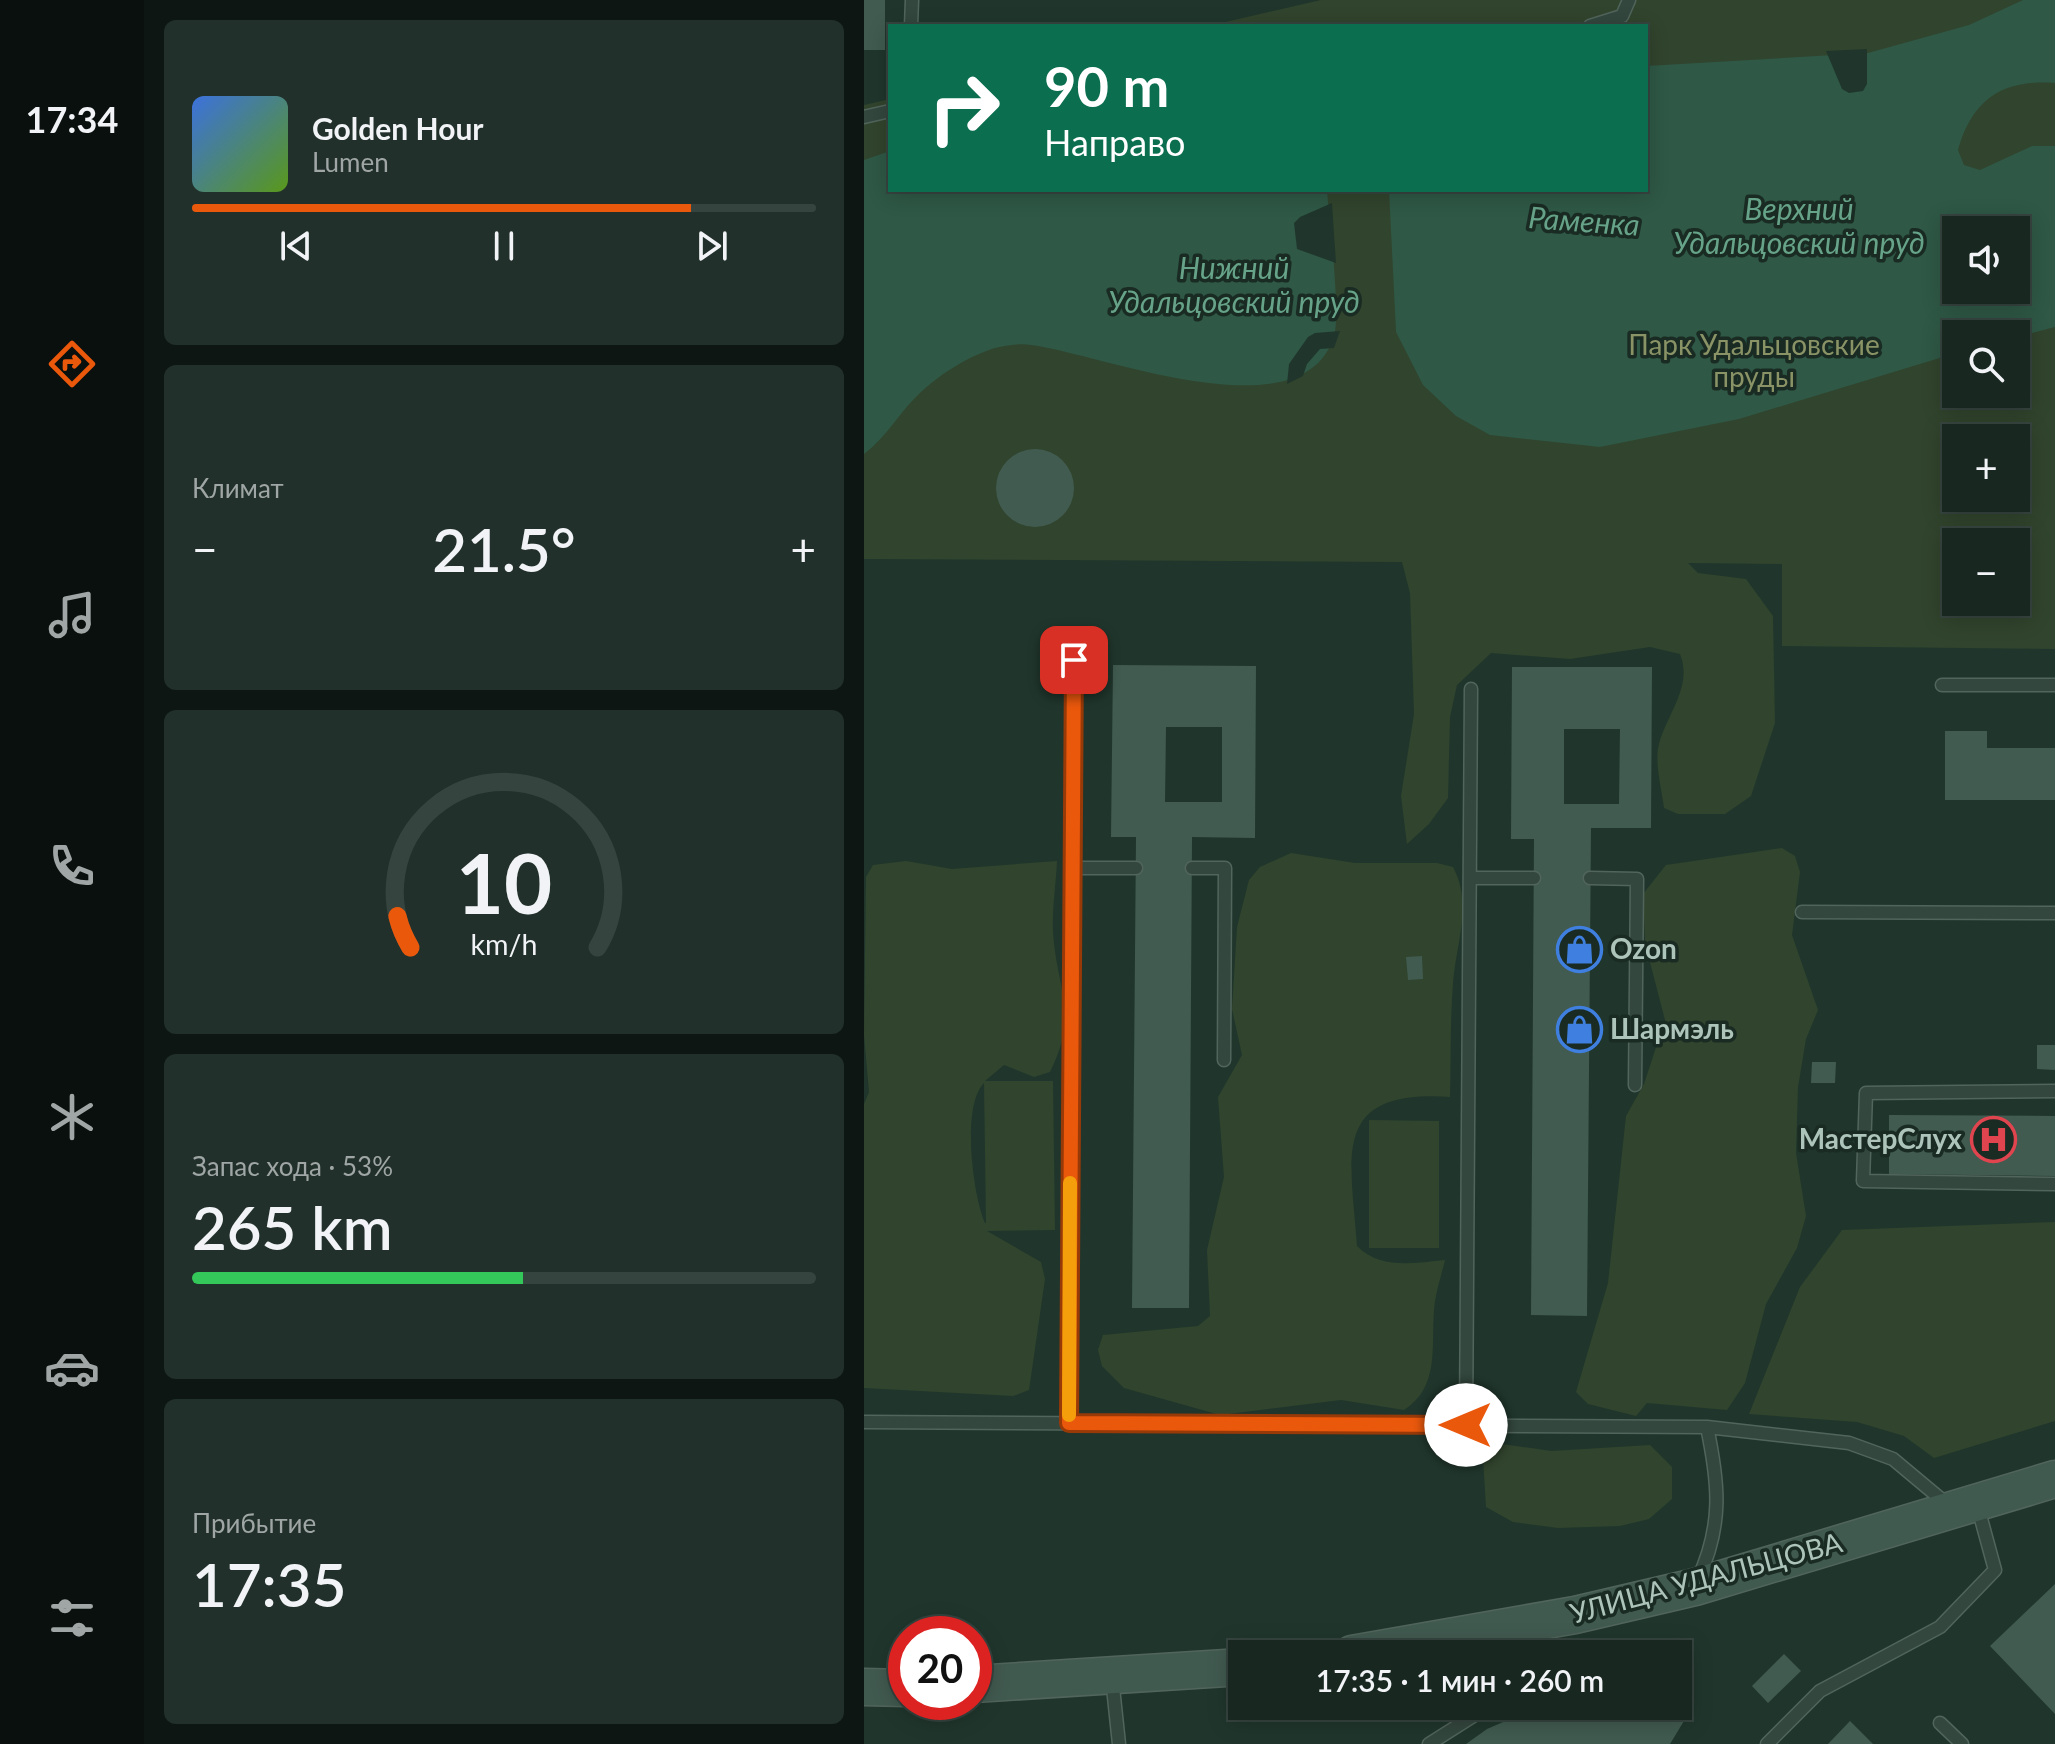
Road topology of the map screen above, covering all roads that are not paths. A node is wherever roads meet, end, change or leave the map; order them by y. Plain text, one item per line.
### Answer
1 (912, 0) edge
2 (1629, 0) edge
3 (911, 24) edge
4 (1596, 24) edge
5 (888, 111) edge
6 (864, 117) edge
7 (1074, 660) dead end
8 (1942, 685) dead end
9 (2055, 685) edge
10 (1471, 689) dead end
11 (1072, 868) junction
12 (1136, 868) dead end
13 (1192, 868) dead end
14 (1470, 878) junction
15 (1534, 878) dead end
16 (1590, 878) dead end
17 (1802, 912) dead end
18 (2055, 913) edge
19 (1224, 1060) dead end
20 (1635, 1085) dead end
21 (2055, 1091) edge
22 (2055, 1184) edge
23 (864, 1422) edge
24 (1069, 1423) junction
25 (1466, 1425) junction
26 (1707, 1427) junction
27 (2055, 1479) edge
28 (1964, 1505) junction
29 (1695, 1587) junction
30 (1432, 1640) edge
31 (1228, 1668) edge
32 (1112, 1675) junction
33 (992, 1683) edge
34 (864, 1687) edge
35 (888, 1688) edge
36 (1468, 1720) edge
37 (1940, 1723) dead end
38 (1433, 1743) edge
39 (1119, 1744) edge
40 (1767, 1744) edge
41 (1962, 1744) edge

1 - 3 lane
2 - 4 lane
5 - 6 lane
7 - 11 lane
8 - 9 lane
10 - 14 lane
11 - 12 lane
11 - 24 lane
13 - 19 lane
14 - 15 lane
14 - 25 lane
16 - 20 lane
17 - 18 lane
21 - 22 lane
23 - 24 lane
24 - 25 lane
25 - 26 lane
26 - 28 lane
26 - 29 lane
27 - 28 street, УЛИЦА УДАЛЬЦОВА
28 - 29 street, УЛИЦА УДАЛЬЦОВА
28 - 40 lane
29 - 30 street, УЛИЦА УДАЛЬЦОВА
31 - 32 street
32 - 33 street
32 - 39 lane
34 - 35 street
36 - 38 lane
37 - 41 lane

